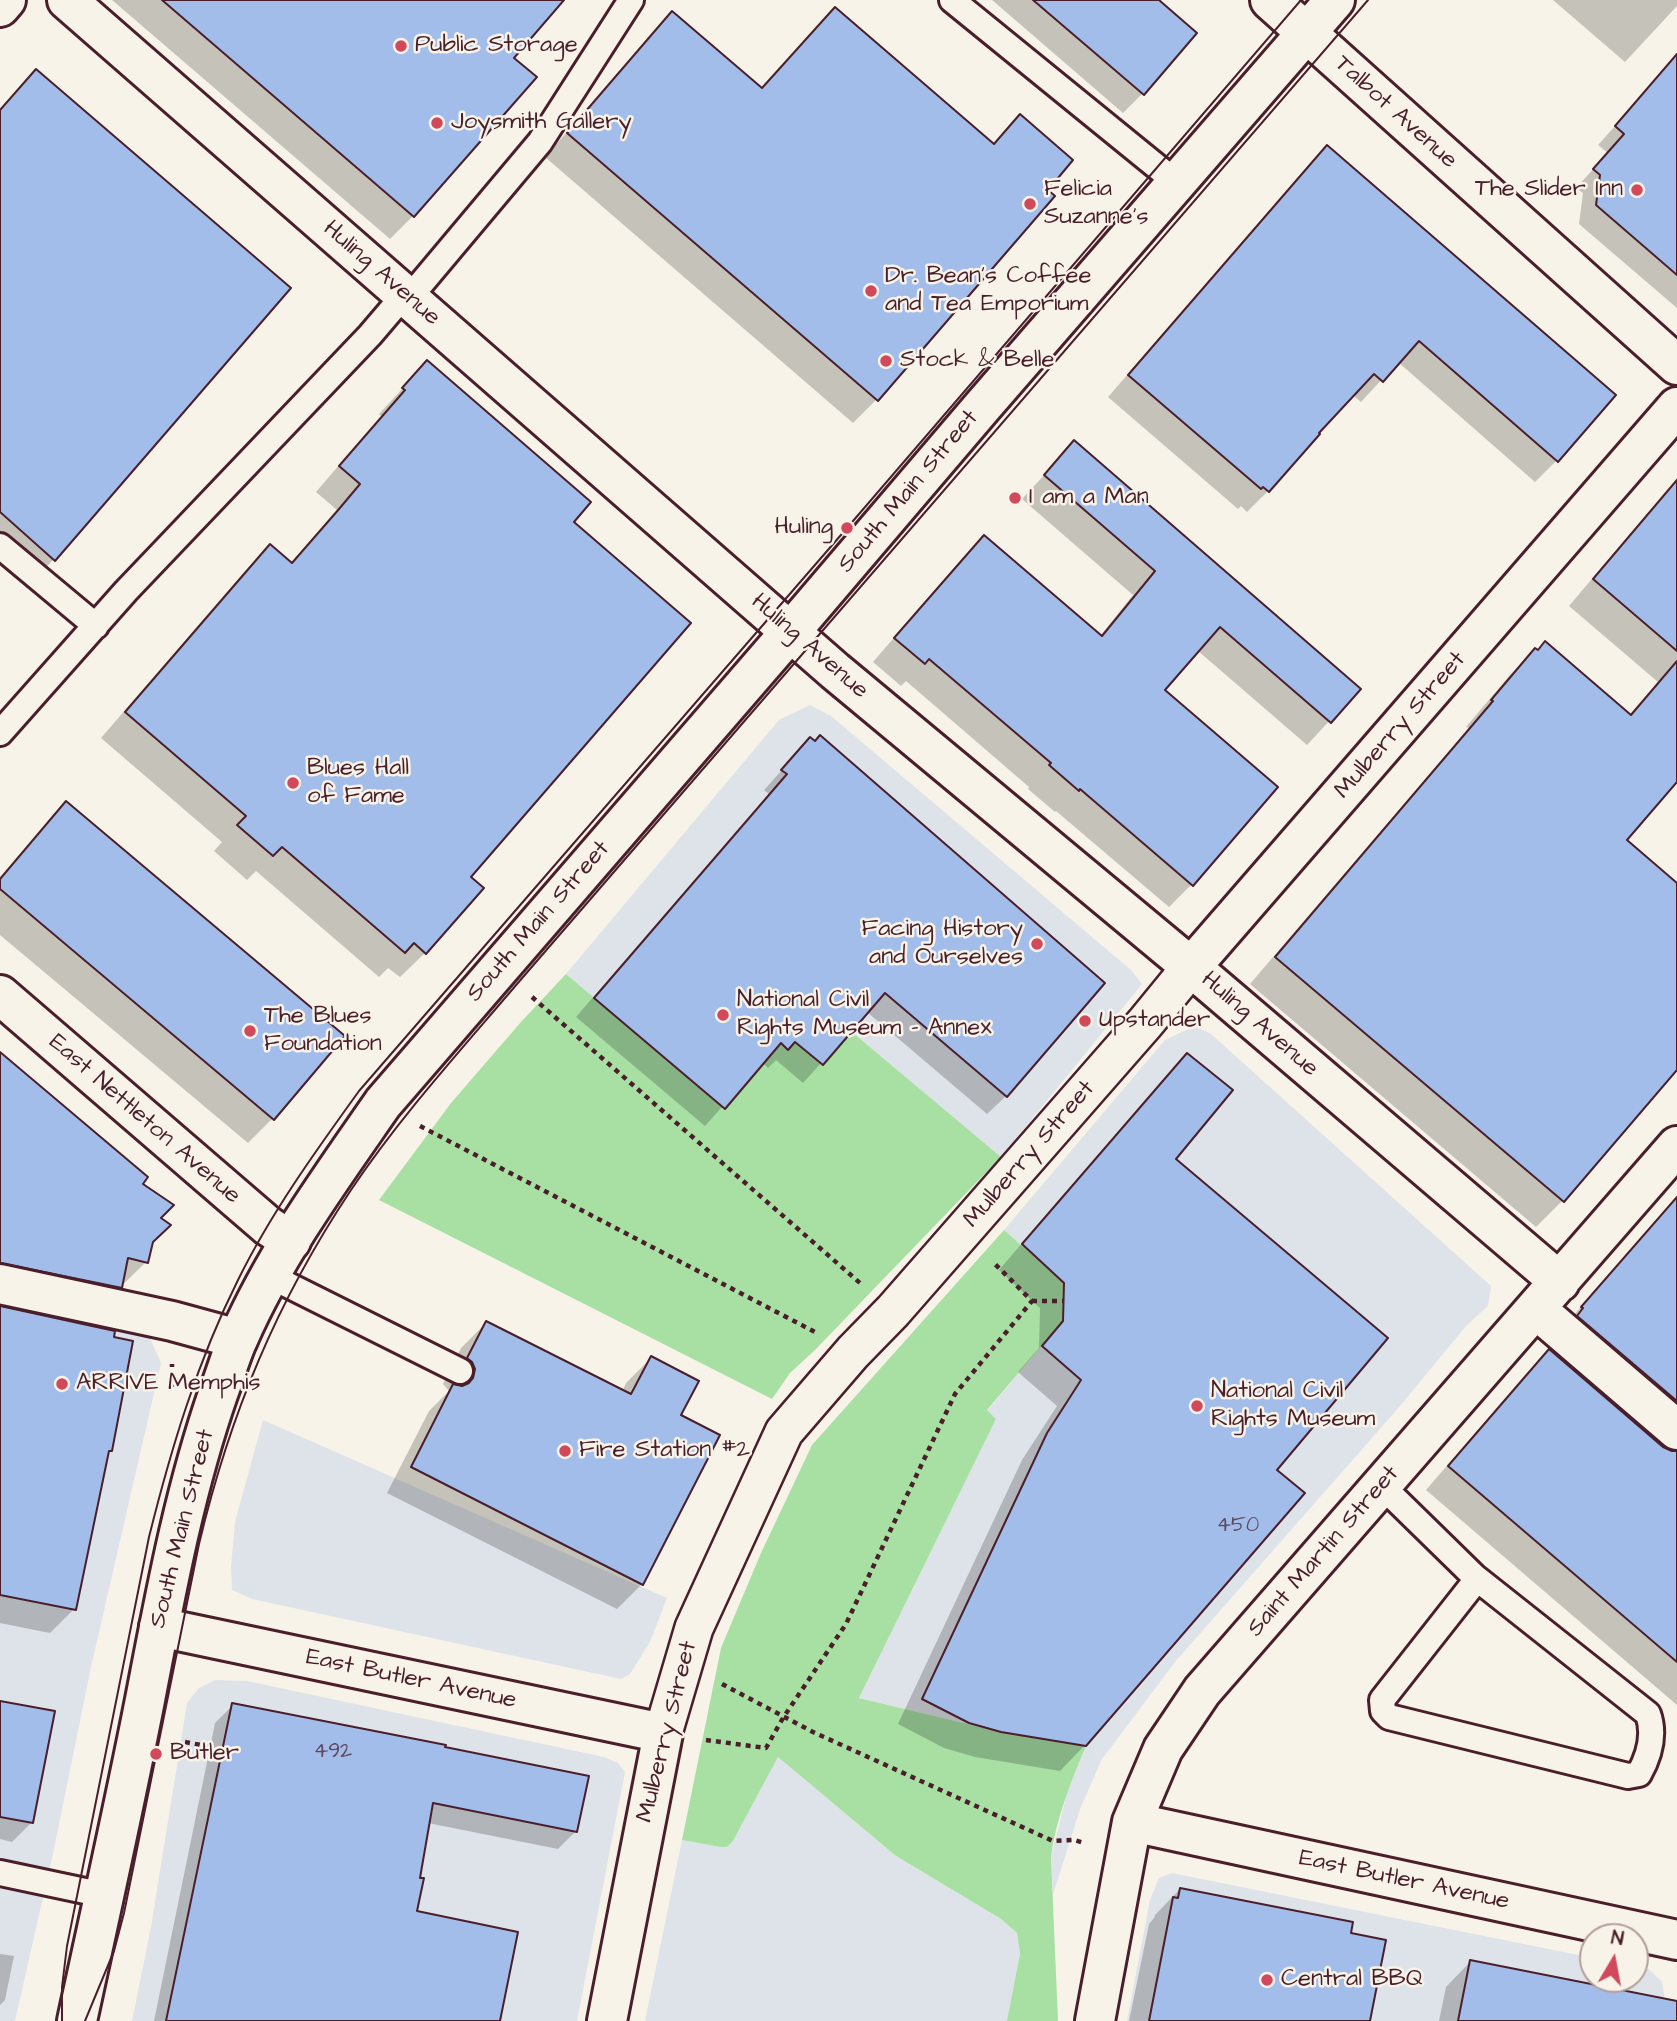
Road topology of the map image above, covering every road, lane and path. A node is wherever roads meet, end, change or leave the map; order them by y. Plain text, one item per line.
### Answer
1 (6, 0) edge
2 (66, 0) edge
3 (631, 0) edge
4 (952, 0) edge
5 (1270, 0) edge
6 (1335, 0) edge
7 (0, 7) edge
8 (1306, 33) junction
9 (1177, 183) junction
10 (407, 296) junction
11 (1677, 365) edge
12 (1677, 407) edge
13 (0, 546) edge
14 (96, 626) junction
15 (791, 631) junction
16 (0, 733) edge
17 (1191, 967) junction
18 (500, 968) junction
19 (0, 995) edge
20 (383, 1103) junction
21 (1677, 1146) edge
22 (962, 1232) junction
23 (291, 1241) junction
24 (270, 1276) junction
25 (0, 1284) edge
26 (1548, 1296) junction
27 (1032, 1301) junction
28 (1064, 1301) dead end
29 (893, 1311) junction
30 (238, 1339) junction
31 (853, 1352) junction
32 (460, 1371) dead end
33 (1677, 1430) edge
34 (1382, 1486) junction
35 (1475, 1577) junction
36 (159, 1627) junction
37 (721, 1684) dead end
38 (783, 1718) junction
39 (663, 1732) junction
40 (185, 1742) dead end
41 (211, 1747) dead end
42 (1129, 1838) junction
43 (0, 1873) edge
44 (104, 1895) junction
45 (1677, 1940) edge
46 (78, 2021) edge
47 (607, 2021) edge
48 (1095, 2021) edge

1 - 7 street
2 - 10 street, Huling Avenue
3 - 10 lane
4 - 9 lane
5 - 8 street, Talbot Avenue
6 - 8 street, South Main Street
8 - 9 street, South Main Street
8 - 11 street, Talbot Avenue
9 - 15 street, South Main Street
10 - 14 lane
10 - 15 street, Huling Avenue
12 - 17 street, Mulberry Street
13 - 14 lane
14 - 16 lane
15 - 17 street, Huling Avenue
15 - 18 street, South Main Street
17 - 22 street, Mulberry Street
17 - 26 street, Huling Avenue
18 - 20 street, South Main Street
18 - 29 path
19 - 23 street, East Nettleton Avenue
20 - 23 street, South Main Street
20 - 31 path
21 - 26 street, Saint Martin Street
22 - 27 path
22 - 29 street, Mulberry Street
23 - 24 street, South Main Street
24 - 30 street, South Main Street
24 - 32 lane
25 - 30 street
26 - 33 street, Huling Avenue
26 - 34 street, Saint Martin Street
27 - 28 path
27 - 38 path
29 - 31 street, Mulberry Street
30 - 36 street, South Main Street
31 - 39 street, Mulberry Street
34 - 35 lane
34 - 42 street, Saint Martin Street
35 - 35 lane
36 - 39 street, East Butler Avenue
36 - 44 street, South Main Street
37 - 38 path
38 - 39 path
38 - 42 path
39 - 47 street, Mulberry Street
40 - 41 path
42 - 45 street, East Butler Avenue
42 - 48 street, Saint Martin Street
43 - 44 lane
44 - 46 street, South Main Street

